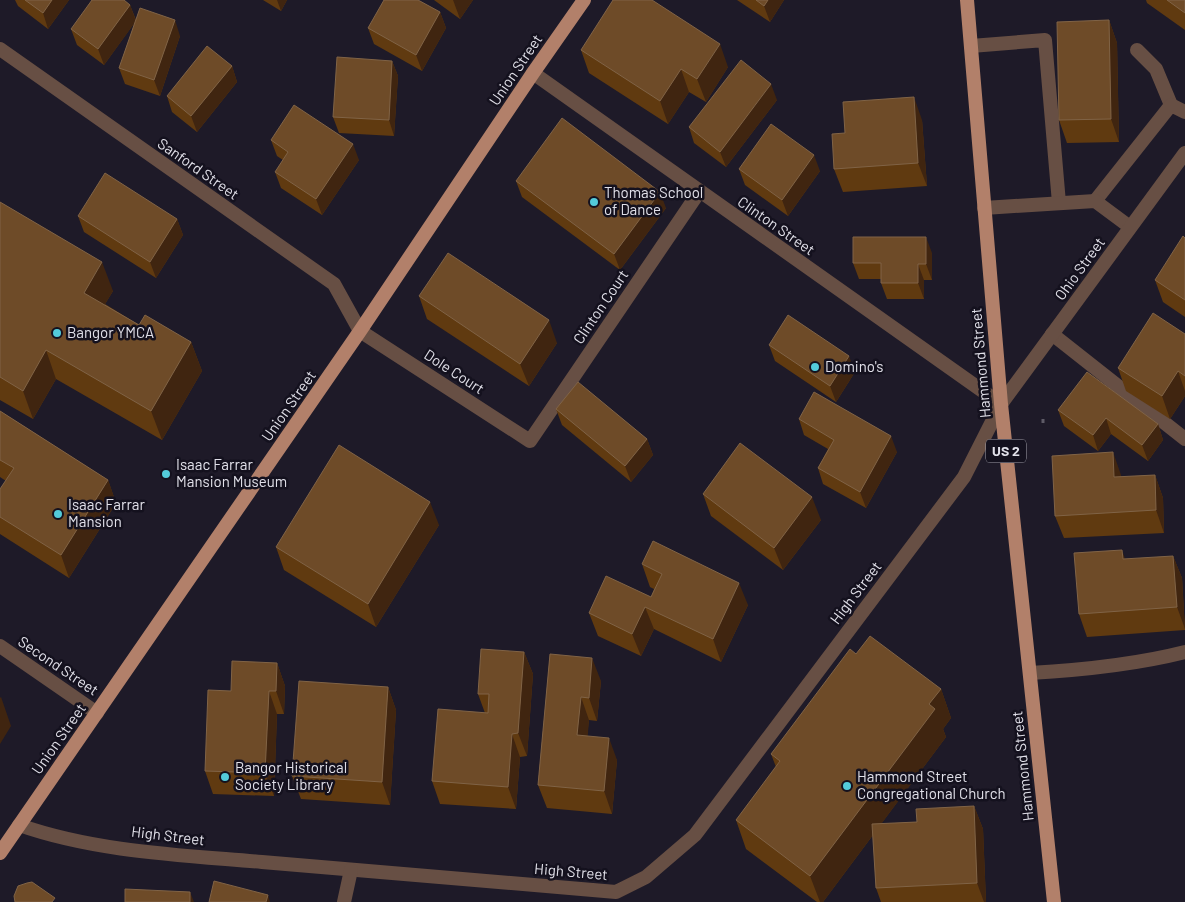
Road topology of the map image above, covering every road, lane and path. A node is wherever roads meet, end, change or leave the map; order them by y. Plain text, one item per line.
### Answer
1 (584, 0) edge
2 (967, 0) edge
3 (971, 46) junction
4 (0, 50) edge
5 (1137, 50) dead end
6 (532, 73) junction
7 (1171, 105) junction
8 (1185, 112) edge
9 (1185, 153) edge
10 (699, 192) junction
11 (1095, 201) junction
12 (1059, 203) junction
13 (984, 208) junction
14 (1130, 227) junction
15 (360, 331) junction
16 (1052, 334) junction
17 (1001, 404) junction
18 (1043, 419) dead end
19 (1043, 424) dead end
20 (1185, 439) edge
21 (530, 441) joint
22 (0, 646) edge
23 (1185, 652) edge
24 (1030, 673) junction
25 (97, 713) junction
26 (19, 825) junction
27 (0, 853) edge
28 (351, 870) junction
29 (620, 897) edge
30 (344, 902) edge
31 (1054, 902) edge

1 - 6 main road, Union Street
2 - 3 main road, Hammond Street / US 2
3 - 12 street
3 - 13 main road, Hammond Street / US 2
4 - 15 street, Sanford Street
5 - 7 street
6 - 10 street, Clinton Street
6 - 15 main road, Union Street
7 - 8 street
7 - 11 street
9 - 14 street, Ohio Street
10 - 17 street, Clinton Street
10 - 21 street, Clinton Court
11 - 12 street
11 - 14 street
12 - 13 street
13 - 17 main road, Hammond Street / US 2
14 - 16 street, Ohio Street
15 - 21 street, Dole Court
15 - 25 main road, Union Street
16 - 17 street, Ohio Street
16 - 20 street
17 - 24 main road, Hammond Street / US 2
17 - 29 street, High Street
18 - 19 path
22 - 25 street, Second Street
23 - 24 street
24 - 31 main road, Hammond Street / US 2
25 - 26 main road, Union Street
26 - 27 main road, Union Street
26 - 28 street, High Street
28 - 29 street, High Street
28 - 30 street

